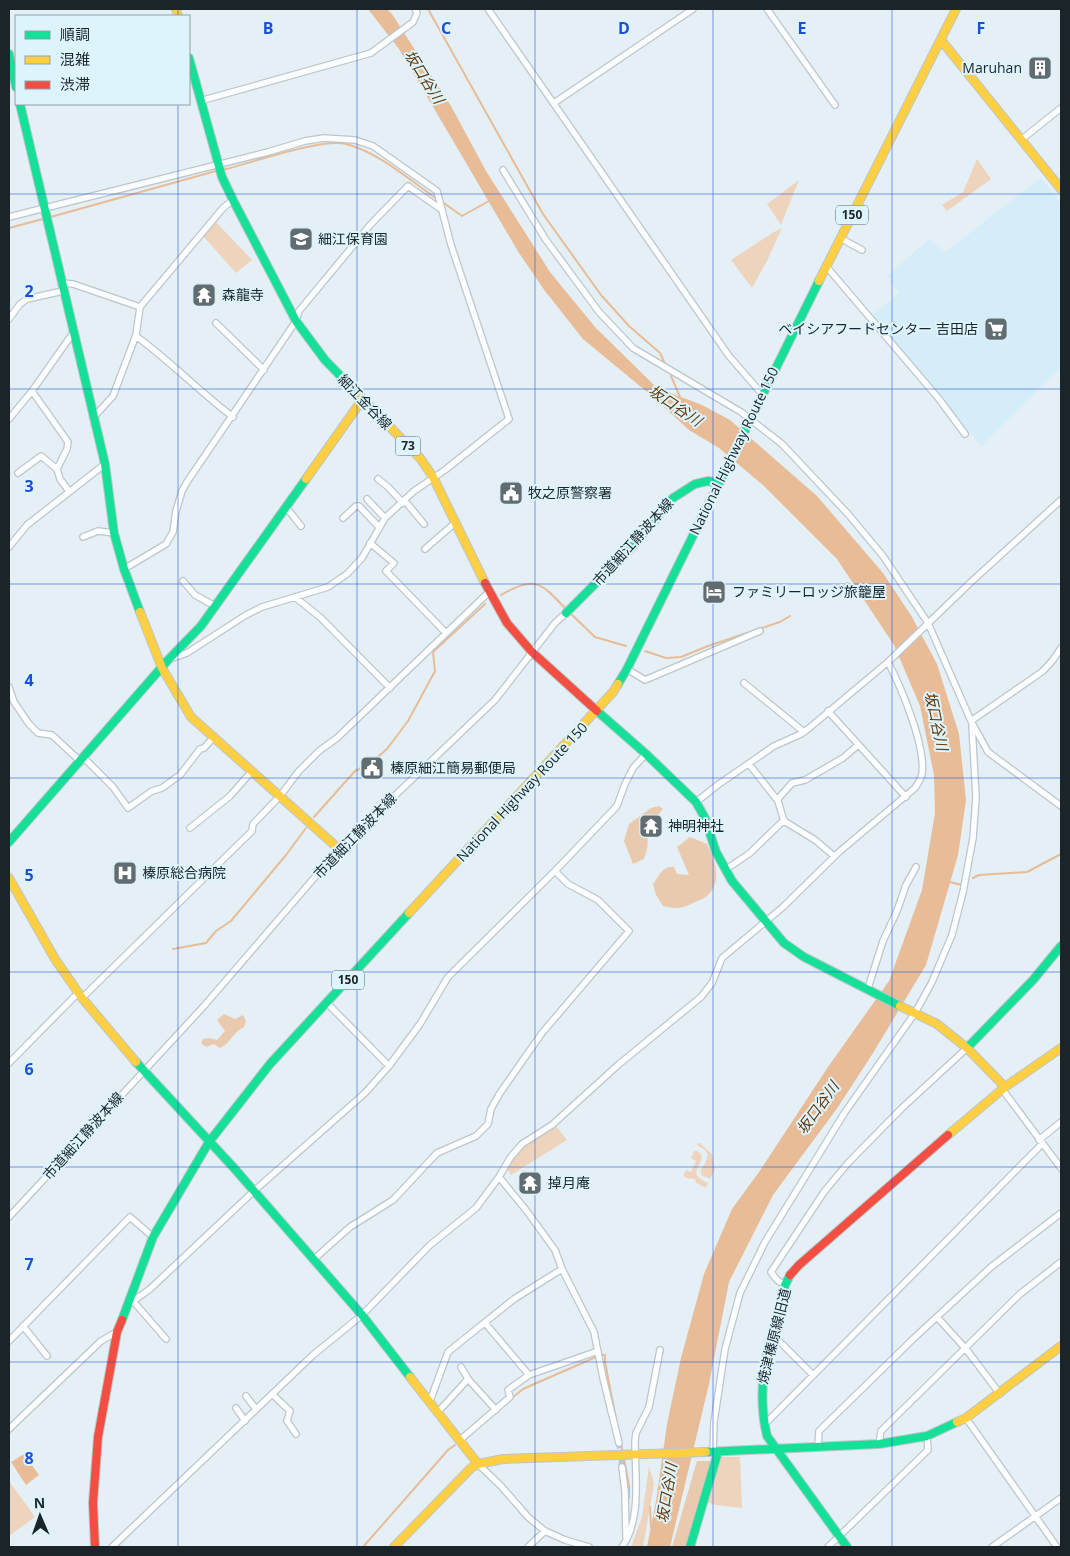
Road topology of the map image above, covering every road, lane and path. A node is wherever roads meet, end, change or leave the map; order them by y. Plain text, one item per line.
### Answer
1 (415, 9) edge
2 (488, 9) edge
3 (693, 9) edge
4 (767, 9) edge
5 (956, 9) edge
6 (942, 40) junction
7 (9, 54) edge
8 (190, 62) edge
9 (15, 82) edge
10 (200, 101) junction
11 (554, 103) junction
12 (20, 105) edge
13 (835, 105) dead end
14 (1061, 108) edge
15 (1021, 140) junction
16 (218, 165) junction
17 (503, 170) dead end
18 (1061, 189) edge
19 (233, 200) junction
20 (441, 208) junction
21 (45, 211) junction
22 (9, 217) edge
23 (840, 238) junction
24 (862, 250) dead end
25 (826, 266) junction
26 (62, 287) junction
27 (140, 307) junction
28 (9, 319) edge
29 (296, 321) junction
30 (216, 323) dead end
31 (73, 333) junction
32 (136, 336) junction
33 (264, 370) junction
34 (32, 390) junction
35 (762, 394) junction
36 (362, 400) junction
37 (233, 417) junction
38 (93, 418) junction
39 (9, 419) edge
40 (750, 420) junction
41 (965, 434) dead end
42 (106, 464) junction
43 (57, 469) junction
44 (18, 473) dead end
45 (433, 477) junction
46 (378, 479) dead end
47 (718, 482) junction
48 (69, 491) junction
49 (367, 499) dead end
50 (1061, 500) edge
51 (404, 502) junction
52 (286, 507) junction
53 (343, 518) dead end
54 (385, 518) junction
55 (456, 522) junction
56 (424, 524) dead end
57 (301, 526) dead end
58 (378, 526) junction
59 (114, 533) junction
60 (84, 537) dead end
61 (370, 543) junction
62 (9, 547) edge
63 (426, 549) dead end
64 (124, 569) junction
65 (183, 581) dead end
66 (489, 592) junction
67 (295, 597) junction
68 (215, 606) junction
69 (568, 611) joint
70 (927, 625) junction
71 (760, 631) dead end
72 (446, 633) junction
73 (1061, 648) edge
74 (532, 652) junction
75 (168, 660) junction
76 (888, 662) junction
77 (162, 668) junction
78 (627, 669) junction
79 (744, 683) dead end
80 (9, 687) edge
81 (390, 688) junction
82 (597, 711) junction
83 (828, 711) junction
84 (971, 721) junction
85 (804, 732) junction
86 (214, 737) junction
87 (858, 745) junction
88 (646, 754) junction
89 (82, 760) junction
90 (749, 764) junction
91 (252, 771) junction
92 (280, 796) junction
93 (906, 797) junction
94 (777, 800) junction
95 (696, 802) junction
96 (1061, 806) edge
97 (784, 820) junction
98 (190, 828) dead end
99 (9, 840) edge
100 (339, 848) junction
101 (834, 856) junction
102 (916, 867) dead end
103 (555, 870) junction
104 (725, 870) junction
105 (9, 878) edge
106 (766, 922) junction
107 (1061, 946) edge
108 (869, 989) junction
109 (80, 996) junction
110 (327, 1003) junction
111 (915, 1013) junction
112 (967, 1048) junction
113 (1061, 1048) edge
114 (9, 1063) edge
115 (388, 1066) junction
116 (143, 1071) junction
117 (1004, 1088) junction
118 (1061, 1122) edge
119 (209, 1142) junction
120 (1040, 1142) junction
121 (1061, 1168) edge
122 (499, 1177) junction
123 (254, 1191) junction
124 (1061, 1213) edge
125 (9, 1217) edge
126 (153, 1237) junction
127 (313, 1260) junction
128 (1061, 1262) edge
129 (562, 1269) junction
130 (786, 1285) junction
131 (130, 1304) junction
132 (362, 1316) junction
133 (937, 1317) junction
134 (485, 1323) junction
135 (23, 1326) junction
136 (117, 1332) junction
137 (773, 1335) junction
138 (166, 1339) dead end
139 (9, 1341) edge
140 (1061, 1346) edge
141 (966, 1349) junction
142 (660, 1350) dead end
143 (598, 1351) junction
144 (47, 1356) dead end
145 (461, 1368) dead end
146 (529, 1375) junction
147 (813, 1375) junction
148 (468, 1379) junction
149 (272, 1394) junction
150 (1000, 1394) junction
151 (246, 1396) dead end
152 (430, 1401) junction
153 (236, 1408) dead end
154 (256, 1409) junction
155 (496, 1410) junction
156 (438, 1412) junction
157 (966, 1418) junction
158 (245, 1421) junction
159 (764, 1425) junction
160 (9, 1429) edge
161 (296, 1434) dead end
162 (927, 1436) junction
163 (460, 1440) junction
164 (619, 1443) tunnel mouth
165 (879, 1444) junction
166 (818, 1447) junction
167 (777, 1449) junction
168 (712, 1452) junction
169 (635, 1455) junction
170 (478, 1464) junction
171 (622, 1467) tunnel mouth
172 (1061, 1498) edge
173 (1035, 1517) junction
174 (545, 1531) junction
175 (839, 1536) junction
176 (626, 1541) junction
177 (96, 1547) edge
178 (112, 1547) edge
179 (394, 1547) edge
180 (528, 1547) edge
181 (589, 1547) edge
182 (622, 1547) edge
183 (690, 1547) edge
184 (828, 1547) edge
185 (847, 1547) edge
186 (992, 1547) edge
187 (1057, 1547) edge

1 - 10 street
2 - 11 street
3 - 11 street
4 - 13 street
5 - 6 main road, National Highway Route 150 / 150
6 - 15 main road
6 - 23 main road, National Highway Route 150 / 150
7 - 9 main road
8 - 10 main road, 細江金谷線 / 73
10 - 16 main road, 細江金谷線 / 73
11 - 35 street
12 - 21 main road
14 - 15 street
15 - 18 main road
16 - 19 main road, 細江金谷線 / 73
16 - 20 street
16 - 21 street
17 - 40 street
19 - 27 street
19 - 29 main road, 細江金谷線 / 73
20 - 29 street
20 - 45 street
21 - 22 street
21 - 26 main road
23 - 24 street
23 - 25 main road, National Highway Route 150 / 150
25 - 35 main road, National Highway Route 150 / 150
25 - 41 street
26 - 27 street
26 - 28 street
26 - 31 main road
27 - 32 street
29 - 33 street
29 - 36 main road, 細江金谷線 / 73
30 - 33 street
31 - 34 street
31 - 38 main road
32 - 37 street
32 - 38 street
33 - 37 street
34 - 39 street
34 - 43 street
35 - 40 main road, National Highway Route 150 / 150
36 - 45 main road, 細江金谷線 / 73
36 - 52 main road
37 - 64 street
38 - 42 main road
40 - 47 main road, National Highway Route 150 / 150
40 - 70 street
42 - 48 street
42 - 59 main road
43 - 44 street
43 - 48 street
45 - 51 street
45 - 55 main road, 細江金谷線 / 73
46 - 51 street
47 - 69 main road, 市道細江静波本線
47 - 78 main road, National Highway Route 150 / 150
48 - 62 street
49 - 54 street
50 - 70 street
51 - 54 street
51 - 56 street
52 - 57 street
52 - 68 main road
53 - 58 street
54 - 58 street
55 - 63 street
55 - 66 main road, 細江金谷線 / 73
58 - 61 street
59 - 60 street
59 - 64 main road
61 - 67 street
61 - 72 street
64 - 77 main road
65 - 68 street
66 - 72 street
66 - 74 main road, 細江金谷線 / 73
67 - 75 street
67 - 81 street
68 - 75 main road
69 - 74 street, 市道細江静波本線
70 - 76 street
70 - 84 street
71 - 78 street
72 - 81 street
73 - 84 street
74 - 82 main road, 細江金谷線 / 73
74 - 100 street, 市道細江静波本線
75 - 77 main road
76 - 83 street
76 - 93 street
77 - 86 main road
77 - 89 main road
78 - 82 main road, National Highway Route 150 / 150
79 - 85 street
80 - 89 street
81 - 92 street
82 - 88 main road, 細江金谷線
82 - 110 main road, National Highway Route 150 / 150
83 - 85 street
83 - 87 street
84 - 96 street
84 - 111 street
85 - 90 street
86 - 89 street
86 - 91 main road
87 - 93 street
87 - 94 street
88 - 95 main road, 細江金谷線
88 - 103 street
89 - 99 main road
90 - 94 street
90 - 95 street
91 - 92 main road
91 - 98 street
92 - 100 main road
92 - 109 street
93 - 101 street
94 - 97 street
95 - 104 main road, 細江金谷線
97 - 101 street
97 - 104 street
100 - 116 street, 市道細江静波本線
101 - 106 street
102 - 108 street
103 - 115 street
103 - 127 street
104 - 106 main road, 細江金谷線
105 - 109 main road
106 - 108 main road, 細江金谷線
106 - 122 street
107 - 112 main road
108 - 111 main road, 細江金谷線
109 - 114 street
109 - 116 main road
110 - 115 street
110 - 119 main road, National Highway Route 150 / 150
111 - 112 main road, 細江金谷線
111 - 168 street
112 - 117 main road, 細江金谷線
112 - 130 street
113 - 117 main road, 焼津榛原線旧道
115 - 123 street
116 - 119 main road
116 - 125 street, 市道細江静波本線
117 - 120 street
117 - 130 main road, 焼津榛原線旧道
118 - 120 street
119 - 123 main road
119 - 126 main road, National Highway Route 150 / 150
120 - 121 street
120 - 147 street
122 - 129 street
122 - 132 street
123 - 127 main road
123 - 131 street
124 - 133 street
126 - 131 main road, National Highway Route 150 / 150
126 - 135 street
127 - 132 main road
128 - 141 street
129 - 134 street
129 - 143 street
130 - 137 main road, 焼津榛原線旧道
131 - 136 main road, National Highway Route 150 / 150
131 - 138 street
132 - 149 street
132 - 152 main road
133 - 141 street
133 - 166 street
134 - 146 street
134 - 152 street
135 - 139 street
135 - 144 street
136 - 160 street
136 - 177 main road, National Highway Route 150 / 150
137 - 147 street
137 - 159 main road, 焼津榛原線旧道
140 - 150 main road
141 - 150 street
141 - 165 street
142 - 169 street
143 - 146 street
143 - 164 street
145 - 148 street
146 - 155 street
147 - 159 street
148 - 155 street
148 - 156 street
149 - 154 street
149 - 161 street
150 - 157 main road
151 - 154 street
152 - 156 main road
153 - 158 street
154 - 158 street
155 - 163 street
156 - 163 main road
157 - 162 main road
157 - 173 street
158 - 178 street
159 - 167 main road, 焼津榛原線旧道
162 - 165 main road
162 - 175 street
163 - 170 main road
165 - 166 main road
166 - 167 main road
167 - 168 main road
167 - 175 main road, 焼津榛原線旧道
168 - 169 main road
168 - 183 main road
169 - 170 main road
169 - 176 street
170 - 174 street
170 - 179 main road
171 - 176 street
172 - 173 street
173 - 186 street
173 - 187 street
174 - 180 street
174 - 181 street
175 - 184 street
175 - 185 main road, 焼津榛原線旧道
176 - 182 street

